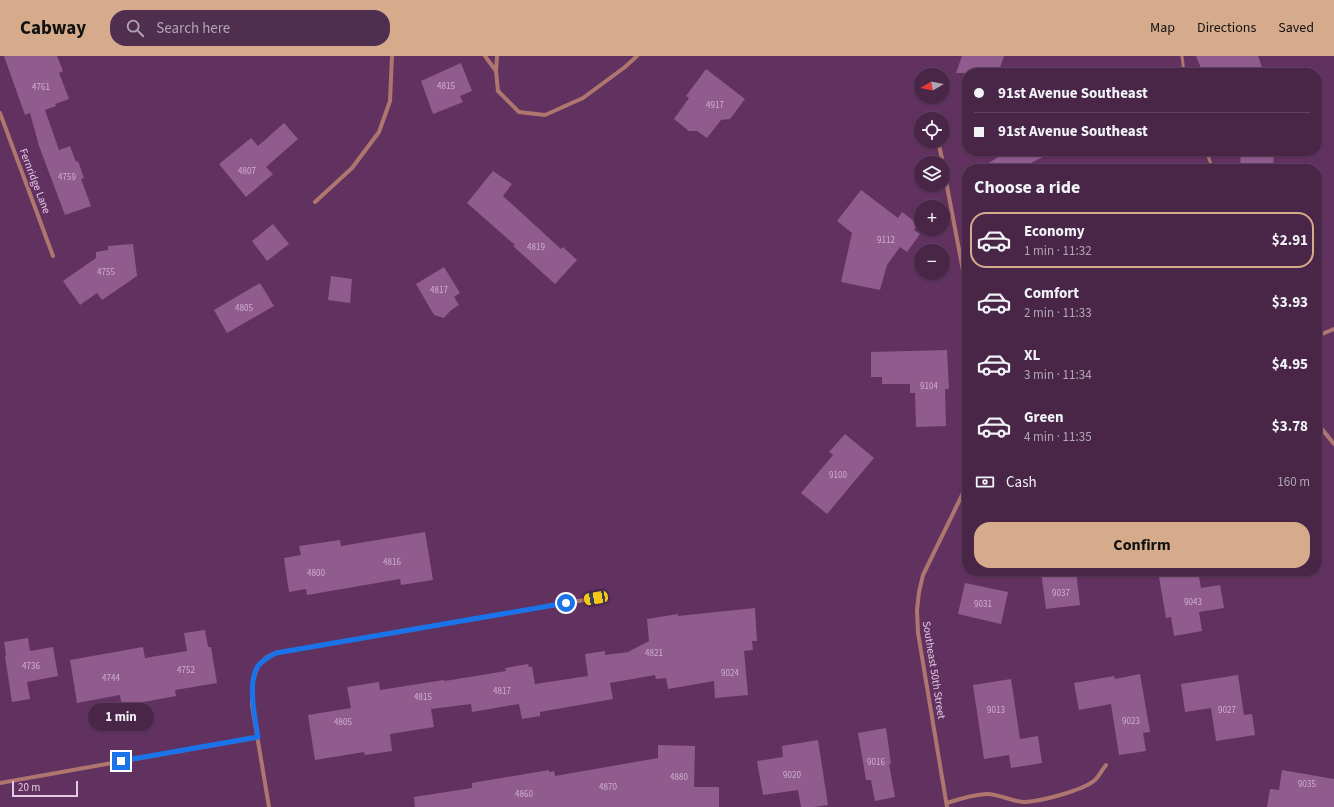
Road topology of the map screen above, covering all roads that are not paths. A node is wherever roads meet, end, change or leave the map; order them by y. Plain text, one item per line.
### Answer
1 (392, 56) edge
2 (485, 56) edge
3 (497, 56) edge
4 (637, 56) edge
5 (1182, 56) edge
6 (1183, 68) edge
7 (496, 71) junction
8 (0, 113) edge
9 (1208, 156) edge
10 (1211, 164) dead end
11 (948, 192) edge
12 (315, 202) dead end
13 (53, 256) dead end
14 (962, 265) edge
15 (1334, 329) edge
16 (1322, 334) edge
17 (1322, 430) edge
18 (1334, 444) edge
19 (962, 495) edge
20 (596, 598) dead end
21 (258, 737) junction
22 (1106, 765) dead end
23 (0, 783) edge
24 (947, 805) edge
25 (269, 807) edge

1 - 12 street
2 - 7 street
3 - 7 street
4 - 7 street
5 - 6 lane
8 - 13 street, Fernridge Lane
9 - 10 lane
11 - 14 street
15 - 16 street
17 - 18 street
19 - 24 street, Southeast 50th Street
20 - 21 street
21 - 23 street
21 - 25 street
22 - 24 street

